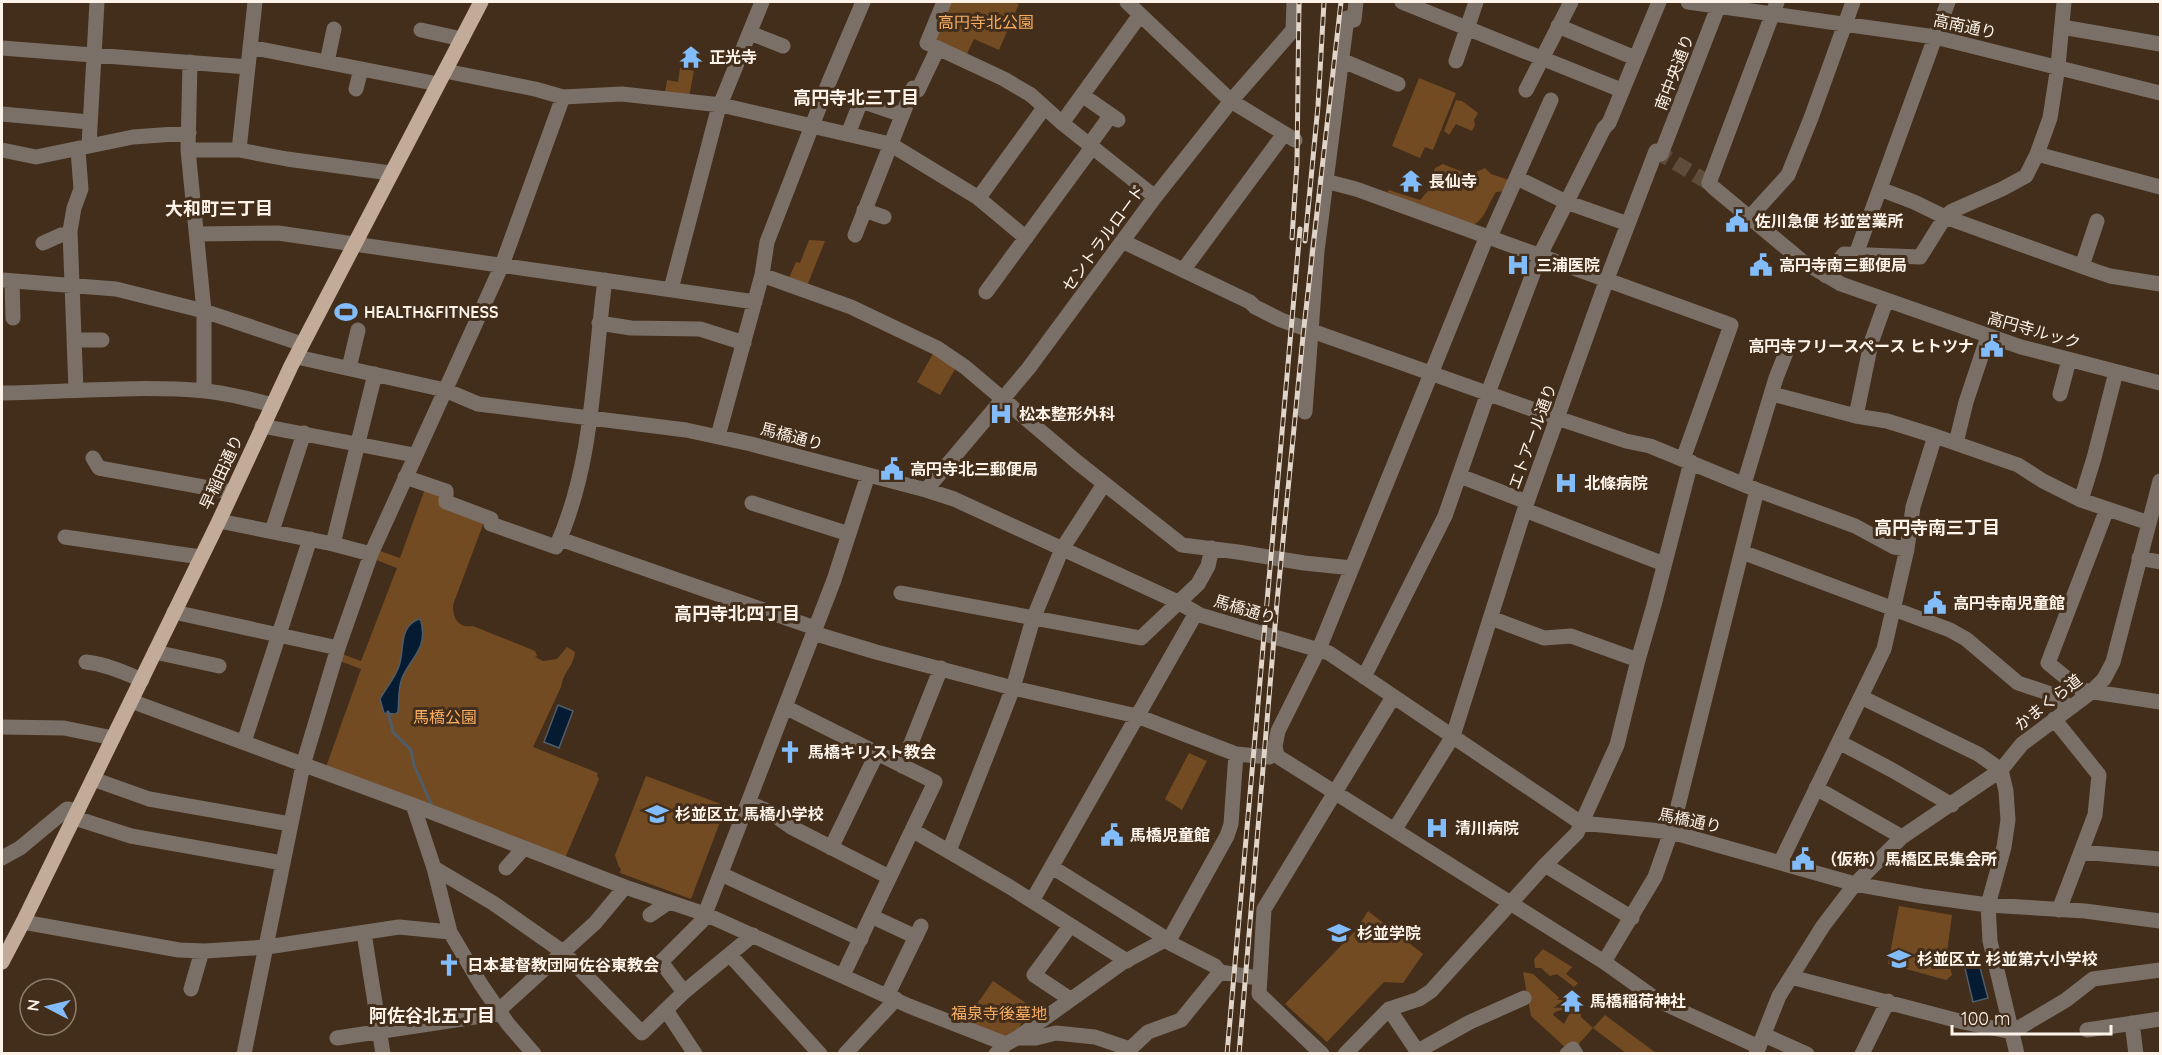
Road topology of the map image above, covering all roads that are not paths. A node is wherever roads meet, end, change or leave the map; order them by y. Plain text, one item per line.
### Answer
1 (97, 2) edge
2 (255, 2) edge
3 (481, 2) edge
4 (762, 2) edge
5 (863, 2) edge
6 (944, 2) edge
7 (1294, 2) edge
8 (1356, 2) edge
9 (1402, 2) edge
10 (1476, 2) edge
11 (1571, 2) edge
12 (1659, 2) edge
13 (1688, 2) edge
14 (1853, 2) edge
15 (1948, 2) edge
16 (2064, 2) edge
17 (1719, 4) edge
18 (1134, 6) edge
19 (1774, 7) edge
20 (1846, 23) junction
21 (1558, 26) junction
22 (1467, 27) junction
23 (2062, 27) junction
24 (334, 29) dead end
25 (422, 30) dead end
26 (750, 33) junction
27 (1935, 37) junction
28 (462, 39) junction
29 (2160, 44) edge
30 (783, 46) dead end
31 (250, 47) junction
32 (2, 48) edge
33 (938, 48) junction
34 (95, 55) junction
35 (1542, 57) junction
36 (1635, 58) junction
37 (1341, 60) junction
38 (1456, 61) dead end
39 (190, 62) junction
40 (327, 62) junction
41 (2058, 66) junction
42 (248, 67) junction
43 (361, 69) junction
44 (441, 78) junction
45 (1398, 84) dead end
46 (356, 89) dead end
47 (1526, 90) dead end
48 (1621, 90) junction
49 (2160, 93) edge
50 (1082, 95) junction
51 (563, 97) junction
52 (1551, 100) dead end
53 (1231, 101) junction
54 (721, 105) junction
55 (1044, 108) junction
56 (2, 114) edge
57 (902, 115) junction
58 (89, 122) junction
59 (1062, 123) junction
60 (812, 125) junction
61 (189, 133) junction
62 (848, 134) junction
63 (890, 144) junction
64 (1091, 145) junction
65 (84, 147) junction
66 (2, 150) edge
67 (188, 150) junction
68 (239, 150) junction
69 (1658, 153) joint
70 (2037, 154) junction
71 (390, 173) junction
72 (1517, 178) junction
73 (1325, 181) junction
74 (2160, 187) edge
75 (1880, 189) junction
76 (1155, 196) junction
77 (976, 197) junction
78 (1566, 202) junction
79 (864, 210) junction
80 (1945, 217) junction
81 (884, 218) dead end
82 (1749, 218) junction
83 (2097, 221) dead end
84 (1628, 224) junction
85 (70, 234) junction
86 (197, 234) junction
87 (855, 235) dead end
88 (1489, 237) junction
89 (1026, 238) junction
90 (1124, 242) junction
91 (43, 243) dead end
92 (353, 244) junction
93 (1856, 254) junction
94 (1540, 255) junction
95 (502, 265) junction
96 (2082, 266) junction
97 (1184, 269) junction
98 (762, 275) junction
99 (1826, 276) junction
100 (1607, 279) junction
101 (605, 280) junction
102 (7, 281) edge
103 (2160, 284) edge
104 (72, 285) junction
105 (671, 289) junction
106 (986, 292) dead end
107 (755, 302) junction
108 (1893, 303) junction
109 (204, 311) junction
110 (14, 318) dead end
111 (599, 323) junction
112 (358, 330) dead end
113 (1311, 330) junction
114 (1988, 336) junction
115 (74, 340) junction
116 (102, 340) dead end
117 (744, 343) junction
118 (1789, 345) dead end
119 (299, 350) junction
120 (2069, 360) junction
121 (349, 368) junction
122 (2116, 372) junction
123 (1431, 373) junction
124 (375, 374) junction
125 (2160, 383) edge
126 (76, 390) junction
127 (445, 390) junction
128 (204, 391) junction
129 (2, 393) edge
130 (1488, 393) junction
131 (1772, 394) junction
132 (2060, 394) dead end
133 (1004, 400) junction
134 (273, 405) junction
135 (1305, 412) dead end
136 (1856, 416) junction
137 (589, 418) junction
138 (1557, 418) junction
139 (262, 426) junction
140 (304, 434) junction
141 (718, 436) junction
142 (1935, 436) junction
143 (1956, 442) junction
144 (358, 444) junction
145 (414, 455) junction
146 (93, 458) dead end
147 (1687, 460) junction
148 (868, 475) junction
149 (1460, 476) junction
150 (405, 477) junction
151 (2160, 481) edge
152 (1104, 484) junction
153 (1750, 487) junction
154 (926, 490) junction
155 (231, 492) junction
156 (2081, 500) junction
157 (752, 502) dead end
158 (1526, 506) junction
159 (2107, 509) junction
160 (219, 521) junction
161 (2149, 523) junction
162 (272, 531) junction
163 (849, 534) junction
164 (65, 537) dead end
165 (310, 539) junction
166 (560, 539) junction
167 (333, 544) junction
168 (1212, 548) junction
169 (1062, 549) junction
170 (1907, 549) junction
171 (1742, 552) junction
172 (371, 554) junction
173 (200, 557) junction
174 (2139, 558) junction
175 (2160, 562) edge
176 (1664, 564) junction
177 (1352, 568) junction
178 (901, 593) dead end
179 (1178, 602) junction
180 (1894, 607) junction
181 (174, 612) junction
182 (1196, 613) junction
183 (1491, 618) junction
184 (1033, 619) junction
185 (814, 631) junction
186 (278, 634) junction
187 (338, 648) junction
188 (1319, 649) junction
189 (156, 652) junction
190 (1638, 660) junction
191 (86, 662) dead end
192 (219, 666) dead end
193 (942, 668) junction
194 (1364, 677) junction
195 (142, 680) junction
196 (1013, 687) junction
197 (2090, 693) junction
198 (1393, 697) junction
199 (1861, 697) junction
200 (131, 701) junction
201 (2160, 702) edge
202 (785, 707) junction
203 (2070, 707) junction
204 (1137, 716) junction
205 (2054, 719) junction
206 (2, 727) edge
207 (1453, 736) junction
208 (113, 738) junction
209 (244, 742) junction
210 (1839, 742) junction
211 (1276, 752) junction
212 (877, 753) junction
213 (1236, 754) junction
214 (303, 765) junction
215 (902, 766) junction
216 (2001, 770) junction
217 (93, 779) junction
218 (1816, 788) junction
219 (1335, 792) junction
220 (749, 803) junction
221 (413, 805) junction
222 (1952, 805) junction
223 (76, 814) junction
224 (1581, 823) junction
225 (290, 824) junction
226 (1395, 829) junction
227 (912, 830) junction
228 (1671, 832) junction
229 (1902, 837) junction
230 (524, 848) junction
231 (831, 848) junction
232 (949, 850) junction
233 (2082, 852) junction
234 (2, 858) edge
235 (2160, 859) edge
236 (1781, 861) junction
237 (282, 863) junction
238 (1545, 865) junction
239 (1052, 867) junction
240 (434, 868) junction
241 (506, 868) dead end
242 (720, 874) junction
243 (889, 877) junction
244 (1855, 884) junction
245 (625, 887) junction
246 (1032, 901) junction
247 (669, 902) junction
248 (1510, 903) junction
249 (1988, 905) junction
250 (2059, 910) junction
251 (650, 915) dead end
252 (707, 915) junction
253 (871, 916) junction
254 (1632, 918) junction
255 (2160, 921) edge
256 (23, 922) junction
257 (1071, 926) junction
258 (450, 932) junction
259 (364, 933) junction
260 (753, 935) junction
261 (861, 939) junction
262 (1166, 941) junction
263 (267, 947) junction
264 (202, 951) junction
265 (563, 952) junction
266 (730, 955) junction
267 (1127, 960) junction
268 (2, 962) edge
269 (1604, 962) junction
270 (2160, 970) edge
271 (1220, 972) junction
272 (843, 975) junction
273 (1791, 976) junction
274 (1258, 978) junction
275 (191, 989) dead end
276 (684, 992) junction
277 (892, 998) junction
278 (1524, 998) dead end
279 (1070, 999) junction
280 (1888, 1001) junction
281 (1389, 1009) junction
282 (666, 1010) junction
283 (500, 1012) junction
284 (2160, 1019) edge
285 (2132, 1023) junction
286 (2087, 1030) dead end
287 (380, 1031) junction
288 (2012, 1032) junction
289 (337, 1038) dead end
290 (1006, 1045) edge
291 (1759, 1045) edge
292 (1108, 1047) edge
293 (1418, 1052) edge
294 (244, 1053) edge
295 (383, 1053) edge
296 (534, 1053) edge
297 (695, 1053) edge
298 (820, 1053) edge
299 (845, 1053) edge
300 (1322, 1053) edge
301 (1345, 1053) edge
302 (1567, 1053) edge
303 (1576, 1053) edge
304 (1807, 1053) edge
305 (1862, 1053) edge
306 (2017, 1053) edge
307 (2136, 1053) edge

1 - 34 street
2 - 31 street
3 - 28 main road, 早稲田通り
4 - 26 street
5 - 60 street
6 - 33 street
7 - 53 street, セントラルロード
8 - 37 street
9 - 22 street
10 - 22 street
11 - 21 street
12 - 36 street
13 - 17 street, 高南通り
14 - 20 street
15 - 27 street
16 - 23 street
17 - 19 street, 高南通り
17 - 69 street, 南中央通り
18 - 50 street
18 - 53 street
19 - 20 street, 高南通り
19 - 82 street, 高円寺ルック
20 - 27 street, 高南通り
20 - 82 street
21 - 35 street
21 - 36 street
22 - 35 street
22 - 38 street
23 - 29 street
23 - 41 street
24 - 40 street
25 - 28 street
26 - 30 street
26 - 54 street
27 - 41 street, 高南通り
27 - 75 street
28 - 44 main road, 早稲田通り
31 - 40 street
31 - 42 street
32 - 34 street
33 - 55 street
33 - 57 street
34 - 39 street
34 - 58 street
35 - 47 street
35 - 48 street
36 - 48 street
37 - 45 street
37 - 73 street
39 - 42 street
39 - 61 street
40 - 43 street
41 - 49 street, 高南通り
41 - 70 street
42 - 68 street
43 - 44 street
43 - 46 street
44 - 51 street
44 - 71 main road, 早稲田通り
48 - 78 street
50 - 59 street
50 - 64 street
51 - 54 street
51 - 95 street
52 - 72 street
53 - 76 street, セントラルロード
53 - 97 street
54 - 60 street
54 - 105 street
55 - 59 street
55 - 77 street
56 - 58 street
57 - 62 street
57 - 63 street
58 - 65 street
59 - 64 street
60 - 62 street
60 - 98 street
61 - 65 street
61 - 67 street
62 - 63 street
63 - 77 street
63 - 79 street
64 - 76 street
64 - 89 street
65 - 66 street
65 - 85 street
67 - 68 street
67 - 86 street
68 - 71 street
69 - 84 street, エトアール通り
70 - 74 street
70 - 80 street
71 - 92 main road, 早稲田通り
72 - 78 street
72 - 88 street
73 - 88 street
73 - 113 street
75 - 80 street
75 - 93 street
76 - 90 street, セントラルロード
77 - 89 street
78 - 84 street
78 - 94 street
79 - 81 street
79 - 87 street
80 - 93 street
80 - 96 street
82 - 99 street, 高円寺ルック
83 - 96 street
84 - 100 street, エトアール通り
85 - 91 street
85 - 104 street
86 - 92 street
86 - 109 street
88 - 94 street
88 - 123 street
89 - 106 street
90 - 97 street
90 - 133 street, セントラルロード
92 - 95 street
92 - 119 main road, 早稲田通り
93 - 99 street
94 - 100 street
94 - 130 street
95 - 101 street
95 - 127 street
96 - 103 street
97 - 113 street
98 - 107 street
98 - 133 street
99 - 108 street, 高円寺ルック
100 - 138 street, エトアール通り
100 - 147 street
101 - 105 street
101 - 111 street
102 - 104 street, 馬橋通り
102 - 110 street
104 - 109 street, 馬橋通り
104 - 115 street
105 - 107 street
107 - 117 street
108 - 114 street, 高円寺ルック
108 - 136 street
109 - 119 street, 馬橋通り
109 - 128 street
111 - 117 street
111 - 137 street
112 - 121 street
113 - 123 street
113 - 135 street
114 - 120 street, 高円寺ルック
114 - 143 street
115 - 116 street
115 - 126 street
117 - 141 street
118 - 131 street
119 - 121 street, 馬橋通り
119 - 134 main road, 早稲田通り
120 - 122 street, 高円寺ルック
120 - 132 street
121 - 124 street, 馬橋通り
122 - 125 street, 高円寺ルック
122 - 156 street
123 - 130 street
123 - 177 street
124 - 127 street, 馬橋通り
124 - 144 street
126 - 128 street
126 - 129 street
127 - 137 street, 馬橋通り
127 - 145 street
128 - 134 street
130 - 138 street
130 - 149 street
131 - 136 street
131 - 153 street
133 - 152 street
133 - 154 street, セントラルロード
134 - 139 main road, 早稲田通り
136 - 142 street
137 - 141 street, 馬橋通り
137 - 166 street
138 - 147 street
138 - 158 street, エトアール通り
139 - 140 street
139 - 155 main road, 早稲田通り
140 - 144 street
140 - 162 street
141 - 148 street, 馬橋通り
142 - 143 street
142 - 170 street
143 - 156 street
144 - 145 street
144 - 167 street
145 - 150 street
146 - 155 street
147 - 153 street
147 - 176 street
148 - 154 street, 馬橋通り
148 - 163 street
149 - 158 street
149 - 194 street
150 - 166 street
150 - 172 street
151 - 161 street, かまくら道
152 - 168 street
152 - 169 street
153 - 170 street
153 - 171 street
154 - 169 street, 馬橋通り
155 - 160 main road, 早稲田通り
156 - 159 street
157 - 163 street
158 - 176 street
158 - 183 street, エトアール通り
159 - 161 street
159 - 197 street
160 - 162 street
160 - 173 main road, 早稲田通り
161 - 174 street, かまくら道
162 - 165 street
163 - 185 street
164 - 173 street
165 - 167 street
165 - 186 street
166 - 185 street
167 - 172 street
168 - 177 street
168 - 179 street
169 - 179 street, 馬橋通り
169 - 184 street
170 - 180 street
171 - 180 street
171 - 228 street
172 - 187 street
173 - 181 main road, 早稲田通り
174 - 175 street
174 - 197 street, かまくら道
176 - 190 street
177 - 188 street
178 - 184 street
179 - 182 street, 馬橋通り
179 - 184 street
180 - 199 street
180 - 203 street
181 - 186 street
181 - 189 main road, 早稲田通り
182 - 188 street, 馬橋通り
182 - 204 street
183 - 190 street
183 - 207 street, エトアール通り
184 - 196 street
185 - 193 street
185 - 202 street
186 - 187 street
186 - 209 street
187 - 214 street
188 - 194 street, 馬橋通り
188 - 211 street
189 - 192 street
189 - 195 main road, 早稲田通り
190 - 224 street
191 - 195 street
193 - 196 street
193 - 215 street
194 - 198 street, 馬橋通り
195 - 200 main road, 早稲田通り
196 - 204 street
196 - 232 street
197 - 201 street
197 - 203 street, かまくら道
198 - 207 street, 馬橋通り
198 - 219 street
199 - 210 street
199 - 216 street
200 - 208 main road, 早稲田通り
200 - 209 street
202 - 212 street
202 - 220 street
203 - 205 street, かまくら道
204 - 213 street
204 - 239 street
205 - 216 street, かまくら道
205 - 233 street
206 - 208 street
207 - 224 street, 馬橋通り
207 - 226 street, エトアール通り
208 - 217 main road, 早稲田通り
209 - 214 street
210 - 218 street
210 - 222 street
211 - 213 street
211 - 219 street
212 - 215 street
212 - 231 street
213 - 262 street
214 - 221 street
214 - 225 street
215 - 227 street
216 - 222 street, かまくら道
216 - 249 street
217 - 223 main road, 早稲田通り
217 - 225 street
218 - 229 street
218 - 236 street
219 - 226 street
219 - 274 street
220 - 231 street
220 - 242 street
221 - 230 street
221 - 240 street
222 - 229 street, かまくら道
223 - 234 street
223 - 237 street
223 - 256 main road, 早稲田通り
224 - 228 street, 馬橋通り
224 - 238 street
225 - 237 street
226 - 248 street
227 - 232 street
227 - 243 street
228 - 236 street, 馬橋通り
228 - 254 street
229 - 244 street, かまくら道
230 - 241 street
230 - 245 street
231 - 243 street
232 - 246 street
233 - 235 street
233 - 250 street
236 - 244 street, 馬橋通り
237 - 263 street
238 - 248 street
238 - 254 street
239 - 246 street
239 - 262 street
240 - 258 street
240 - 265 street
242 - 252 street
242 - 261 street
243 - 253 street
244 - 249 street, 馬橋通り
244 - 273 street, かまくら道
245 - 247 street
245 - 265 street
246 - 257 street
247 - 251 street
247 - 252 street
248 - 269 street
248 - 281 street
249 - 250 street, 馬橋通り
249 - 288 street
250 - 255 street, 馬橋通り
252 - 260 street
252 - 276 street
253 - 261 street
253 - 277 street
254 - 269 street
256 - 264 street
256 - 268 main road, 早稲田通り
257 - 267 street
257 - 279 street
258 - 259 street
258 - 283 street
259 - 263 street
259 - 287 street
260 - 266 street
260 - 272 street
261 - 272 street
262 - 267 street
262 - 271 street
263 - 264 street
263 - 294 street
264 - 275 street
265 - 282 street
265 - 283 street
266 - 276 street
266 - 298 street
267 - 279 street
269 - 291 street
270 - 288 street
271 - 274 street
271 - 292 street
272 - 277 street
273 - 280 street
273 - 291 street, かまくら道
274 - 300 street
276 - 282 street
277 - 290 street
277 - 299 street
278 - 293 street
279 - 290 street
280 - 288 street
280 - 305 street
281 - 293 street
281 - 301 street
282 - 297 street
283 - 287 street
283 - 296 street
284 - 285 street
285 - 286 street
285 - 307 street
287 - 289 street
287 - 295 street
288 - 306 street
290 - 292 street
291 - 304 street
302 - 303 street

